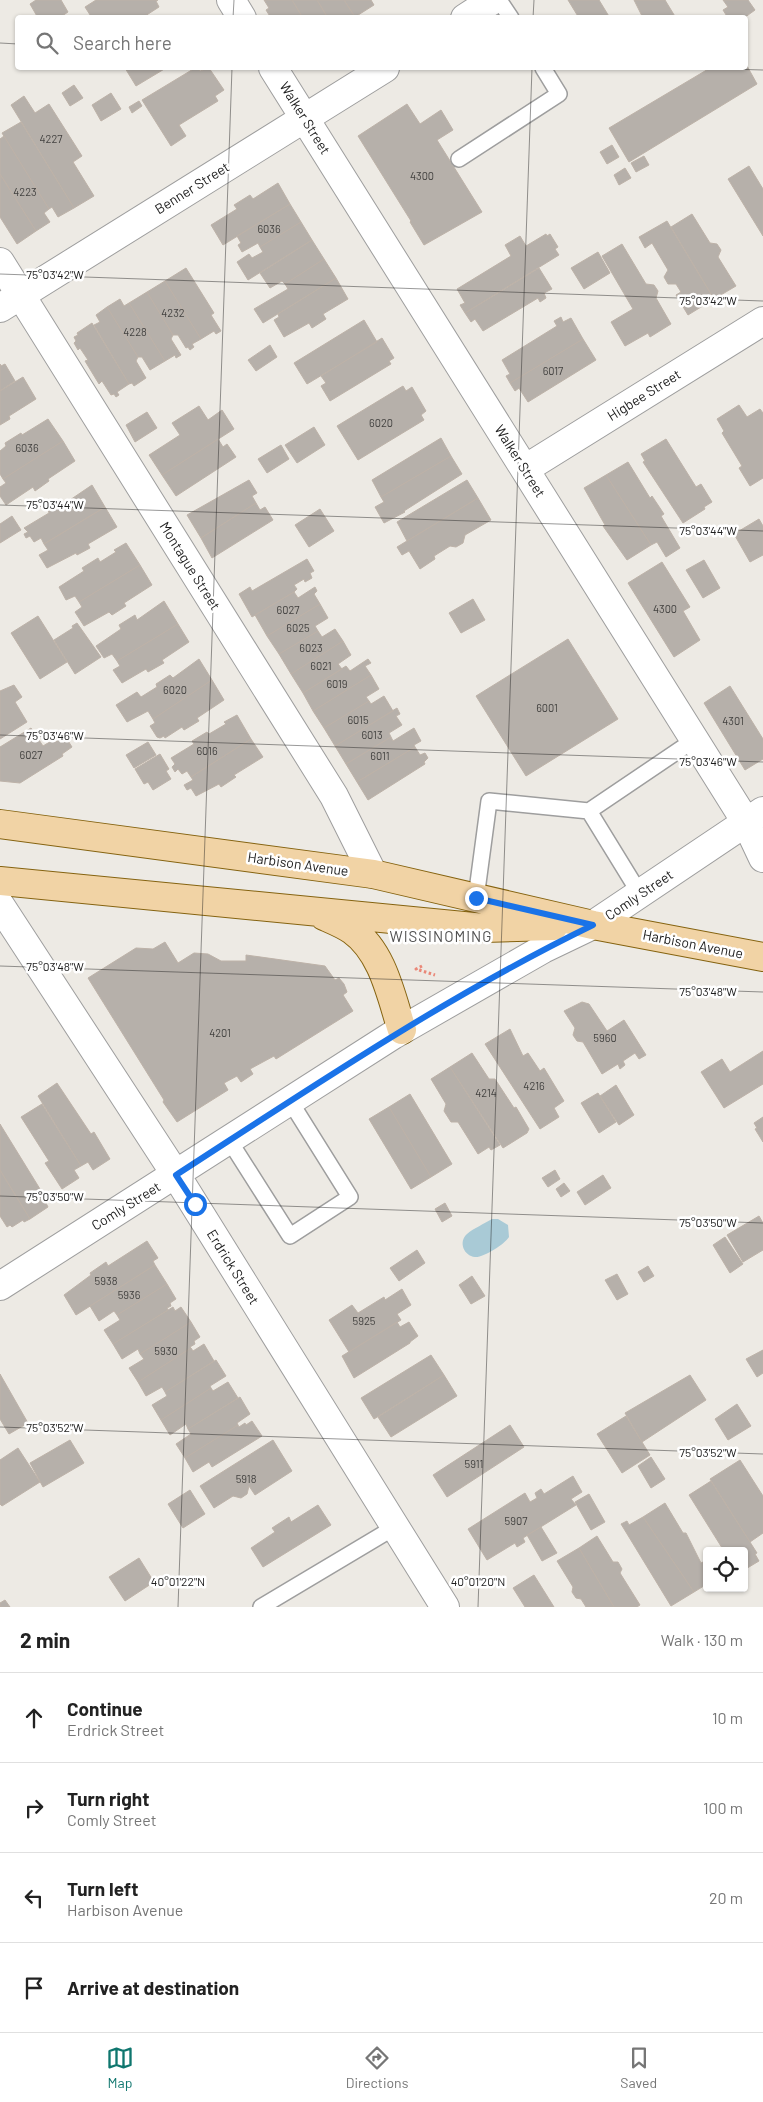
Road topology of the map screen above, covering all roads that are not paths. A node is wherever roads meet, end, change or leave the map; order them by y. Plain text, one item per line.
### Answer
1 (231, 0) edge
2 (493, 0) edge
3 (499, 0) edge
4 (240, 15) edge
5 (470, 15) edge
6 (509, 15) edge
7 (274, 70) edge
8 (382, 70) edge
9 (544, 70) edge
10 (304, 118) junction
11 (459, 159) dead end
12 (0, 262) edge
13 (10, 302) edge
14 (763, 321) edge
15 (525, 469) junction
16 (694, 740) junction
17 (590, 811) junction
18 (754, 817) edge
19 (0, 824) edge
20 (763, 858) edge
21 (373, 874) junction
22 (0, 881) edge
23 (640, 894) junction
24 (476, 898) junction
25 (0, 905) edge
26 (316, 911) junction
27 (593, 925) junction
28 (763, 957) edge
29 (402, 1030) junction
30 (290, 1102) junction
31 (229, 1140) junction
32 (176, 1175) junction
33 (0, 1286) edge
34 (395, 1527) junction
35 (261, 1607) edge
36 (445, 1607) edge

1 - 4 street
2 - 5 street
3 - 6 lane
7 - 10 street, Walker Street
8 - 10 street, Benner Street
9 - 11 lane
10 - 13 street, Benner Street
10 - 15 street, Walker Street
12 - 13 street, Montague Street
13 - 21 street, Montague Street
14 - 15 street, Higbee Street
15 - 16 street, Walker Street
16 - 17 lane
16 - 18 street, Walker Street
17 - 23 lane
17 - 24 lane
18 - 20 street, Walker Street
18 - 23 street, Comly Street
19 - 21 main road, Harbison Avenue
21 - 24 main road, Harbison Avenue
22 - 26 main road, Harbison Avenue
23 - 27 street, Comly Street
24 - 27 main road, Harbison Avenue
25 - 32 street, Erdrick Street
26 - 27 main road, Harbison Avenue
26 - 29 main road
27 - 28 main road, Harbison Avenue
27 - 29 street, Comly Street
29 - 30 street, Comly Street
30 - 31 street, Comly Street
30 - 31 lane
31 - 32 street, Comly Street
32 - 33 street, Comly Street
32 - 34 street, Erdrick Street
34 - 35 lane
34 - 36 street, Erdrick Street

